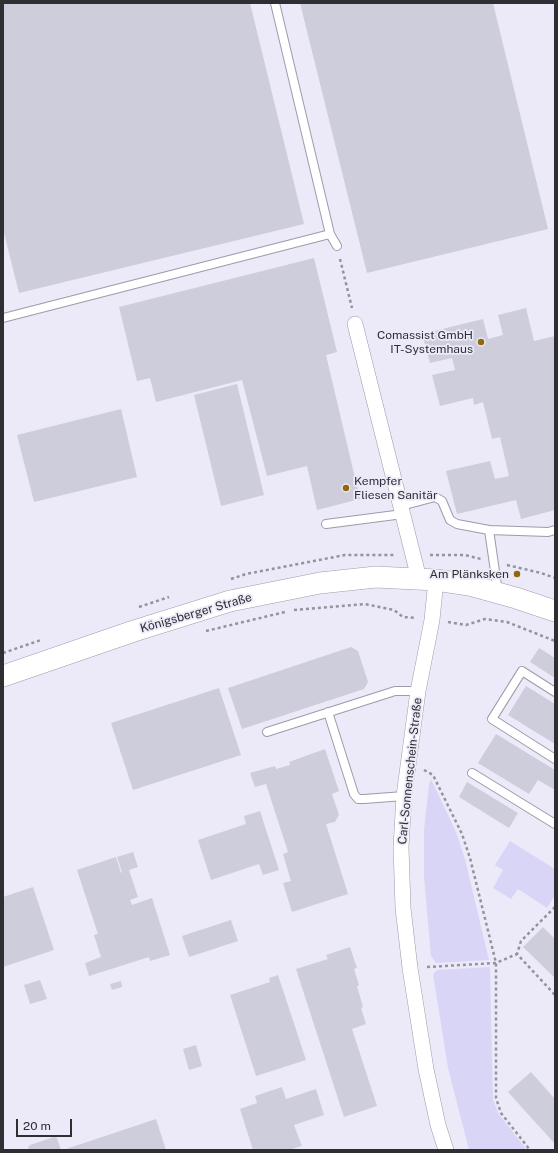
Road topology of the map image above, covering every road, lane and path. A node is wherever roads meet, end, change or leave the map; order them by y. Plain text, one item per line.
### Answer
1 (275, 3) edge
2 (330, 234) junction
3 (337, 246) joint
4 (3, 318) edge
5 (355, 324) joint
6 (402, 510) junction
7 (326, 524) dead end
8 (489, 530) junction
9 (555, 530) edge
10 (427, 580) junction
11 (498, 593) junction
12 (555, 611) edge
13 (432, 620) junction
14 (202, 632) dead end
15 (555, 641) edge
16 (3, 676) edge
17 (418, 691) junction
18 (555, 692) edge
19 (328, 712) junction
20 (267, 732) dead end
21 (555, 759) edge
22 (410, 760) junction
23 (472, 773) dead end
24 (404, 796) junction
25 (555, 824) edge
26 (555, 907) edge
27 (517, 954) junction
28 (496, 963) junction
29 (410, 968) junction
30 (555, 995) edge
31 (446, 1150) edge
32 (530, 1150) edge

1 - 2 lane
2 - 3 lane
2 - 4 lane
3 - 5 path
5 - 6 street
6 - 7 lane
6 - 8 lane
6 - 10 street
8 - 9 lane
8 - 11 lane
10 - 11 street, Königsberger Straße
10 - 13 street, Carl-Sonnenschein-Straße
10 - 16 street, Königsberger Straße
11 - 12 street, Königsberger Straße
13 - 14 path
13 - 15 path
13 - 17 street, Carl-Sonnenschein-Straße
17 - 19 lane
17 - 22 street, Carl-Sonnenschein-Straße
18 - 21 lane
19 - 20 lane
19 - 24 lane
22 - 24 street, Carl-Sonnenschein-Straße
22 - 28 path
23 - 25 lane
24 - 29 street, Carl-Sonnenschein-Straße
26 - 27 path
27 - 28 path
27 - 30 path
28 - 29 path
28 - 32 path
29 - 31 street, Carl-Sonnenschein-Straße

